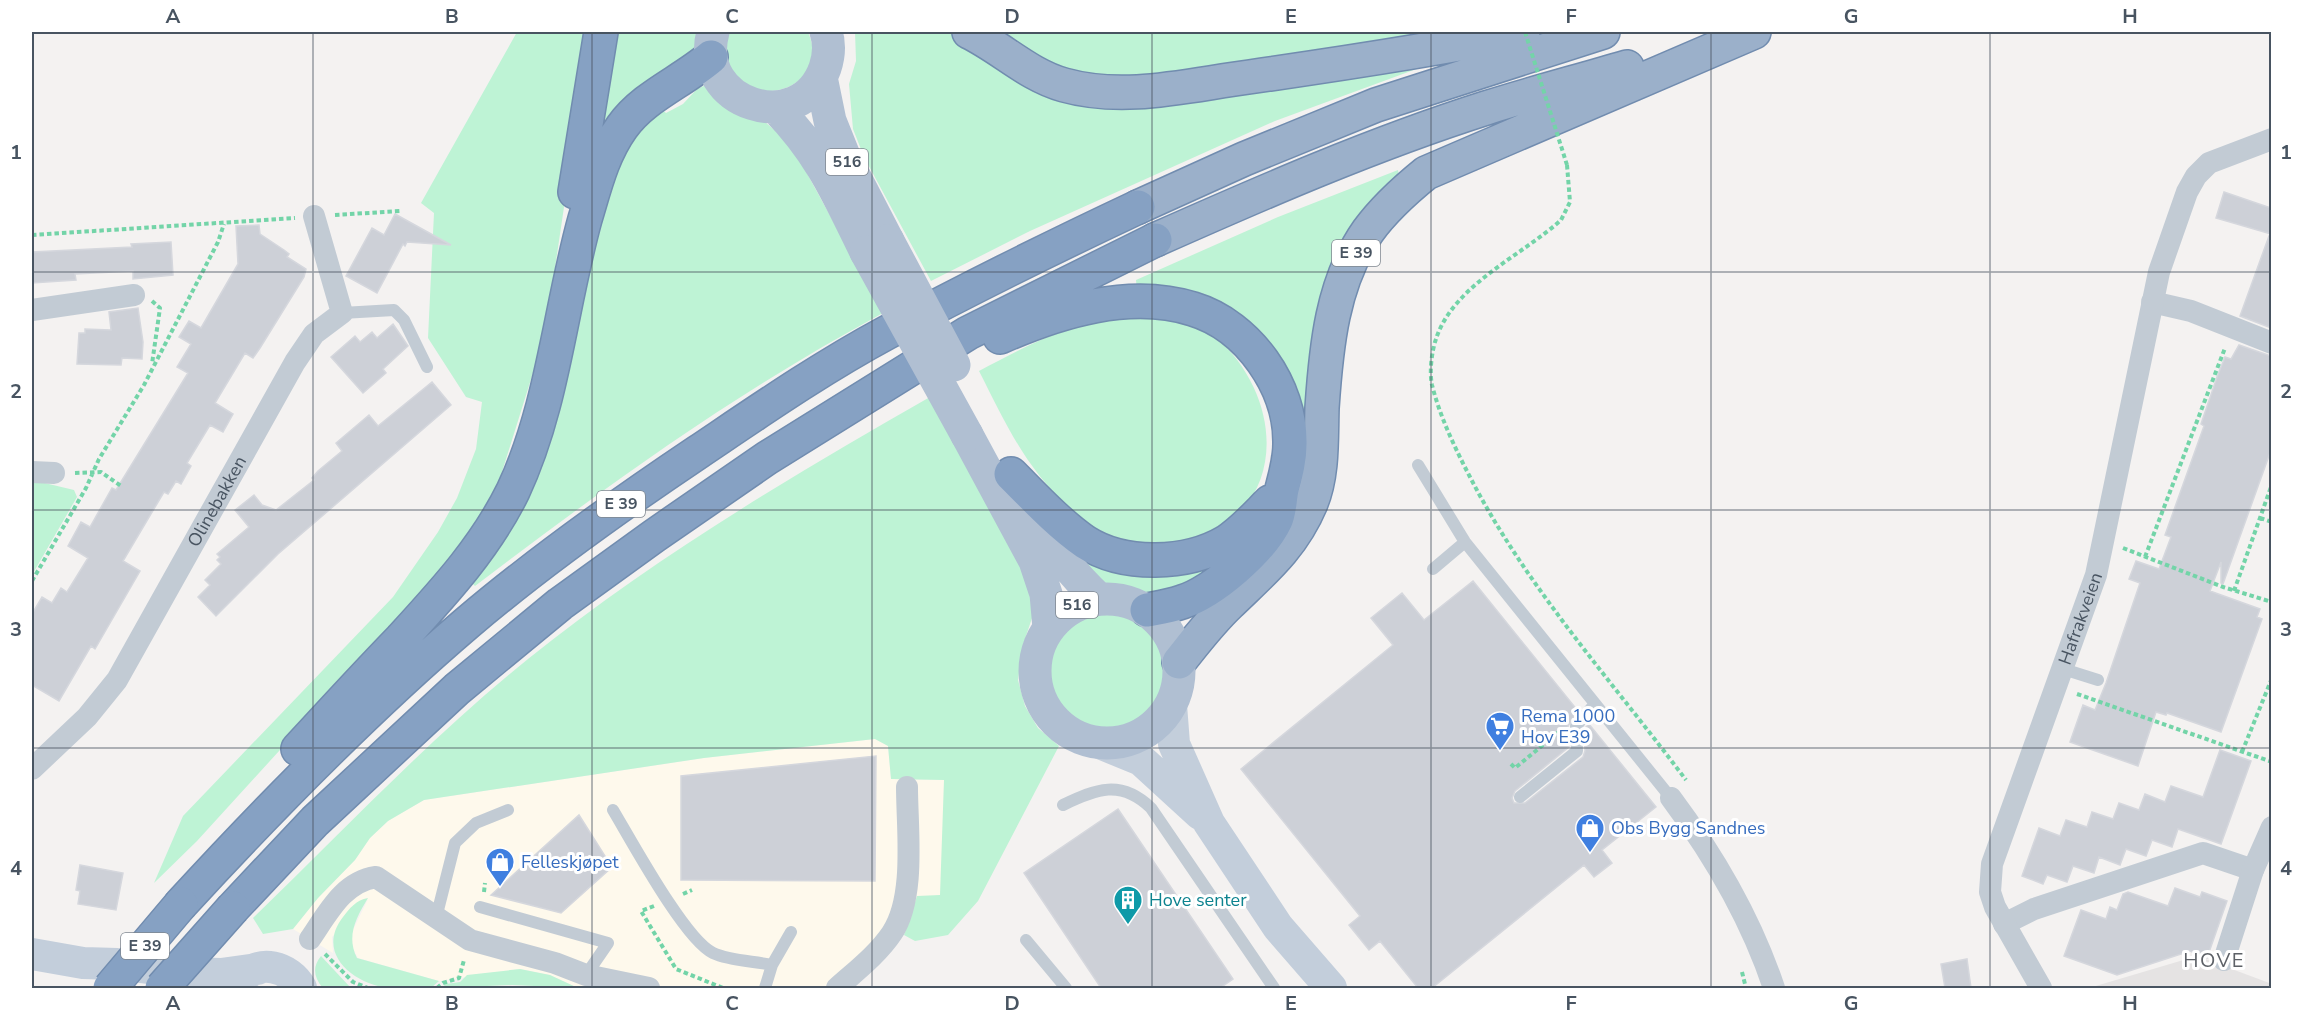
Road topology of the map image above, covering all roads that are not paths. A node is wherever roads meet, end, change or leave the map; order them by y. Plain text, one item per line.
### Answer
1 (602, 32) edge
2 (826, 32) edge
3 (1524, 32) edge
4 (1603, 32) edge
5 (1752, 32) edge
6 (982, 36) edge
7 (712, 44) edge
8 (821, 77) junction
9 (776, 108) junction
10 (2271, 139) edge
11 (314, 216) road end
12 (877, 247) junction
13 (573, 263) junction
14 (134, 295) road end
15 (2152, 302) junction
16 (32, 310) edge
17 (342, 313) junction
18 (2271, 343) edge
19 (426, 367) dead end
20 (864, 398) junction
21 (976, 430) junction
22 (1418, 465) dead end
23 (32, 471) edge
24 (54, 473) road end
25 (1011, 474) junction
26 (1282, 490) junction
27 (1465, 542) junction
28 (1433, 569) dead end
29 (1099, 599) junction
30 (1147, 610) junction
31 (1048, 628) junction
32 (1179, 662) junction
33 (2057, 678) junction
34 (2097, 681) dead end
35 (1171, 705) junction
36 (1594, 705) junction
37 (1102, 744) junction
38 (32, 770) edge
39 (907, 787) dead end
40 (1520, 797) dead end
41 (1671, 798) joint
42 (1063, 805) dead end
43 (508, 810) dead end
44 (613, 810) dead end
45 (1209, 823) junction
46 (2271, 826) edge
47 (2253, 870) junction
48 (181, 904) junction
49 (480, 907) dead end
50 (436, 918) junction
51 (2004, 924) junction
52 (791, 932) dead end
53 (310, 939) dead end
54 (1026, 939) dead end
55 (32, 954) edge
56 (2224, 960) dead end
57 (82, 963) junction
58 (772, 965) junction
59 (586, 975) junction
60 (247, 979) edge
61 (110, 988) edge
62 (162, 988) edge
63 (178, 988) edge
64 (302, 988) edge
65 (649, 988) edge
66 (765, 988) edge
67 (837, 988) edge
68 (1066, 988) edge
69 (1274, 988) edge
70 (1331, 988) edge
71 (1774, 988) edge
72 (2042, 988) edge

1 - 13 highway, E 39
2 - 8 main road, 516
3 - 6 highway
4 - 48 highway, E 39
5 - 20 highway, E 39
5 - 32 highway, E 39
7 - 9 main road
7 - 13 highway, E 39
8 - 9 main road, 516
8 - 12 main road, 516
9 - 12 main road, 516
10 - 15 street, Hafrakveien
11 - 17 street
12 - 21 main road, 516, bridge
13 - 48 highway, E 39
14 - 16 street
15 - 18 street
15 - 33 street, Hafrakveien
17 - 19 lane
17 - 38 street, Olinebakken
20 - 26 highway, E 39
20 - 62 highway, E 39, bridge
21 - 25 main road, 516
21 - 31 main road, 516
22 - 27 lane
23 - 24 street
25 - 26 highway
25 - 29 main road, 516
26 - 30 highway, E 39
27 - 28 lane
27 - 36 lane
29 - 30 main road, 516
29 - 31 main road, 516
30 - 32 main road, 516
31 - 37 main road, 516
32 - 35 main road, 516
33 - 34 lane
33 - 51 street, Hafrakveien
35 - 37 main road, 516
35 - 45 main road
36 - 40 lane
36 - 41 lane
37 - 45 main road
39 - 67 street
41 - 71 street
42 - 69 lane
43 - 50 lane
44 - 58 lane
45 - 70 main road
46 - 47 street
47 - 51 street
47 - 56 street
48 - 61 highway, E 39, bridge
49 - 59 lane
50 - 53 street
50 - 59 street
51 - 72 street, Hafrakveien
52 - 58 lane
54 - 68 lane
55 - 57 main road
57 - 60 main road
57 - 63 main road
58 - 66 lane
59 - 65 street
60 - 64 main road

